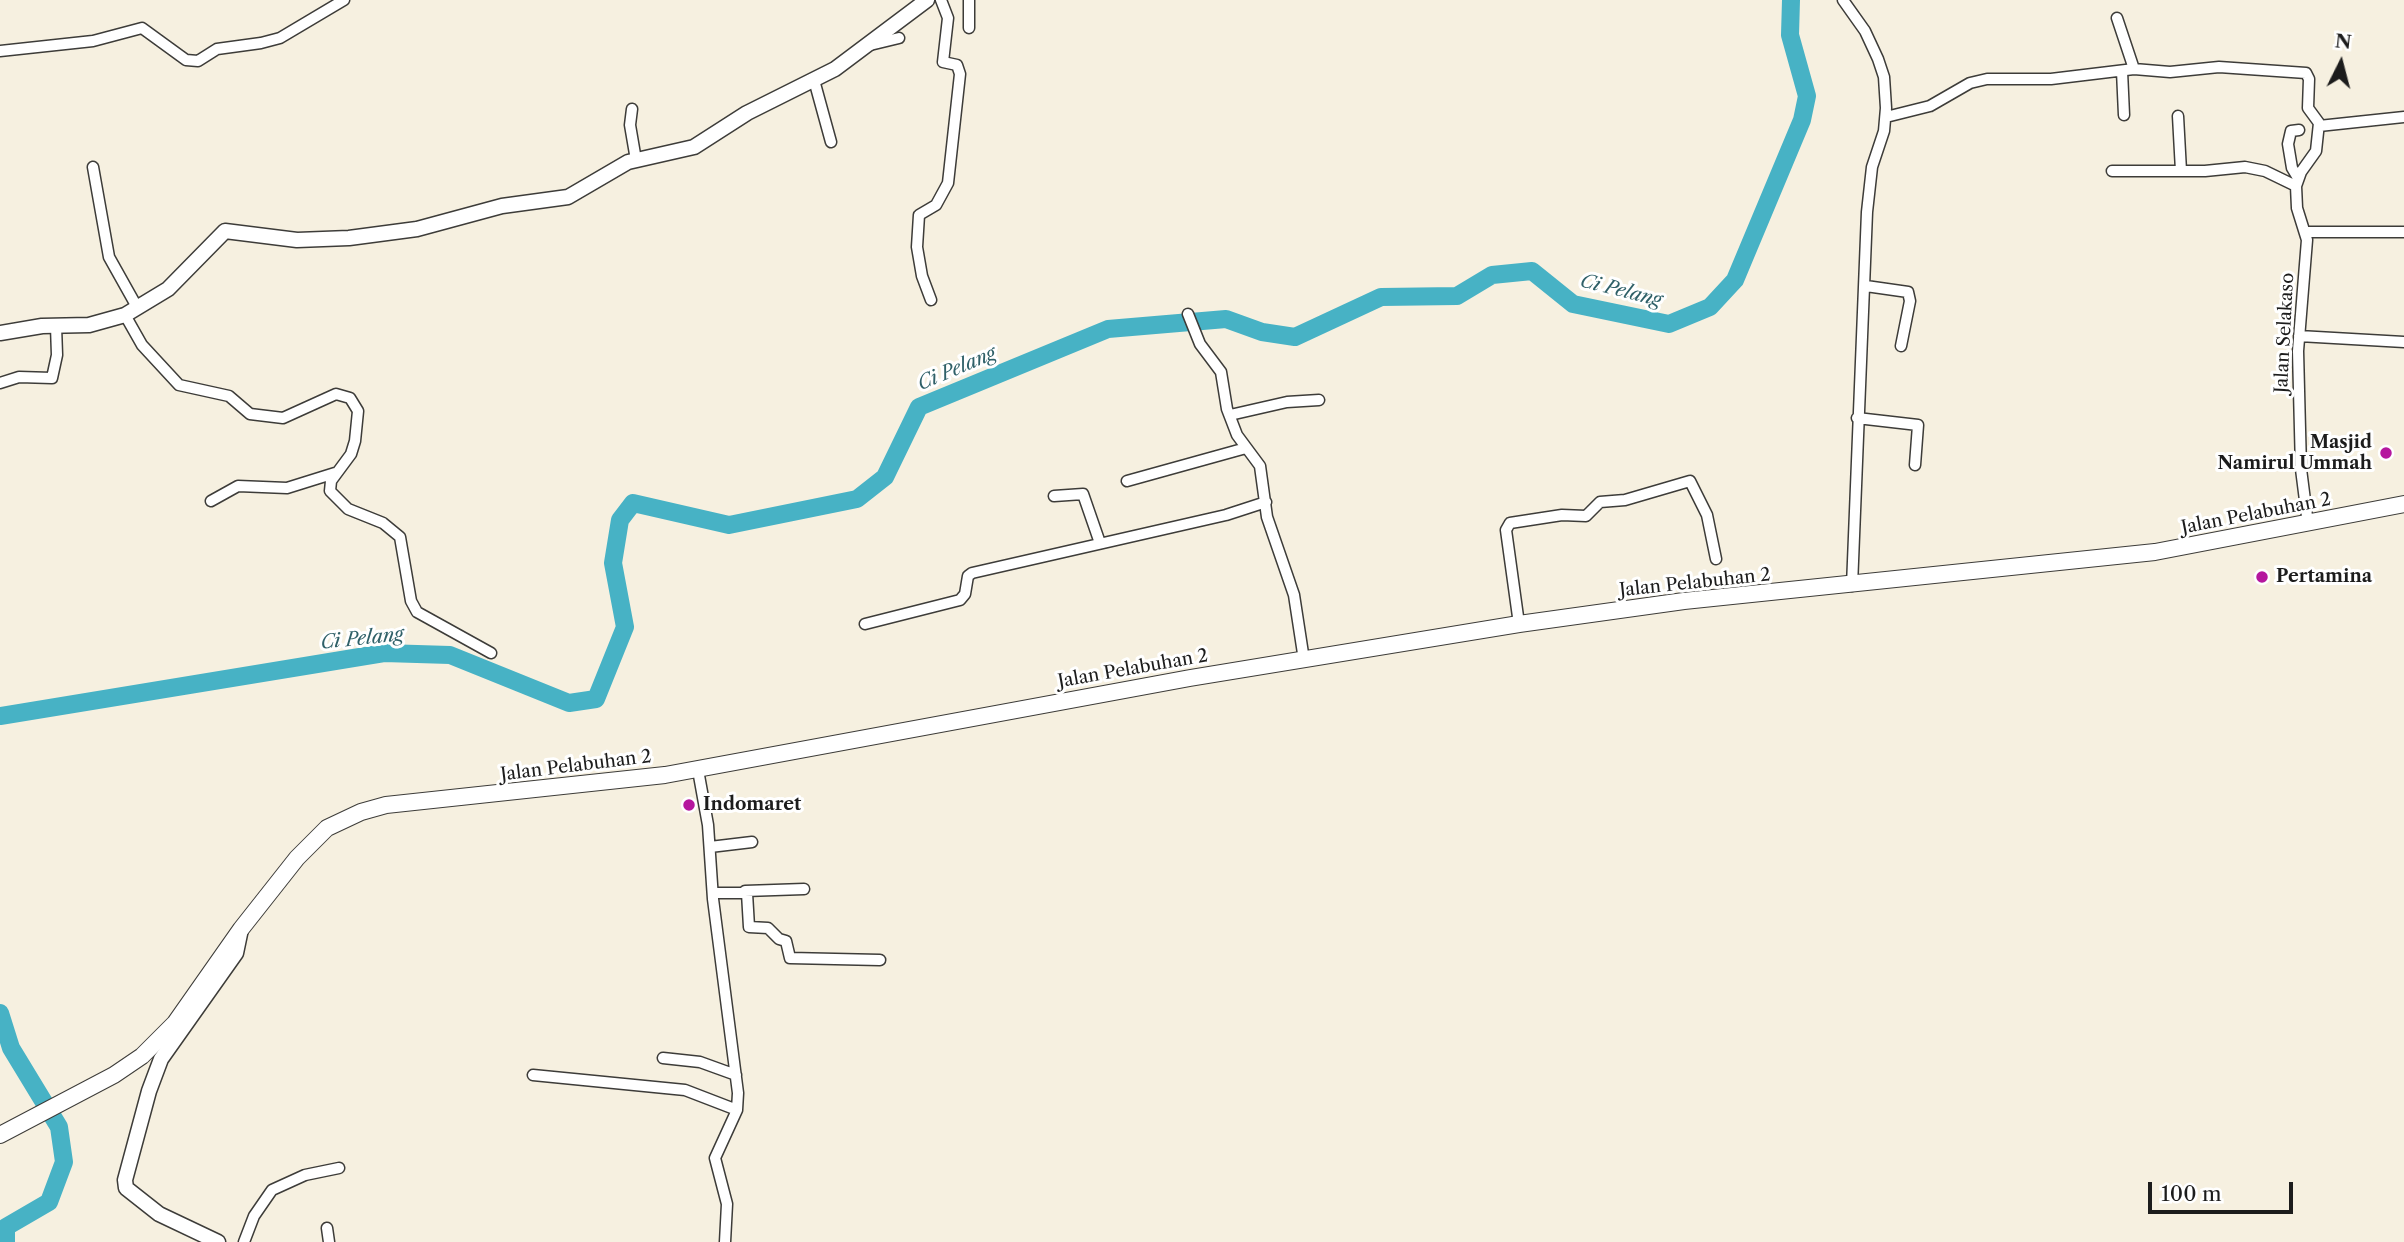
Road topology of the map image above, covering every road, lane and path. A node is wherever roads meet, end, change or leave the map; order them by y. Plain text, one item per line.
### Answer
1 (344, 0) edge
2 (927, 0) edge
3 (941, 0) edge
4 (969, 0) edge
5 (1843, 0) edge
6 (2117, 18) dead end
7 (969, 28) dead end
8 (899, 38) dead end
9 (863, 47) junction
10 (0, 51) edge
11 (2134, 69) junction
12 (2122, 71) junction
13 (814, 80) junction
14 (632, 109) dead end
15 (2124, 115) dead end
16 (2178, 116) dead end
17 (1886, 117) junction
18 (2404, 117) edge
19 (2319, 126) junction
20 (2300, 130) dead end
21 (831, 142) dead end
22 (636, 160) junction
23 (93, 167) dead end
24 (2112, 171) dead end
25 (2181, 171) junction
26 (2297, 182) junction
27 (2306, 232) junction
28 (2404, 232) edge
29 (1866, 286) junction
30 (931, 300) dead end
31 (131, 311) junction
32 (1188, 314) dead end
33 (56, 326) junction
34 (0, 333) edge
35 (2299, 336) junction
36 (2404, 342) edge
37 (1901, 346) dead end
38 (0, 383) edge
39 (1319, 400) dead end
40 (1230, 415) junction
41 (1857, 418) junction
42 (1246, 448) junction
43 (1915, 465) dead end
44 (335, 473) junction
45 (1127, 481) dead end
46 (1054, 496) dead end
47 (211, 501) dead end
48 (1266, 502) junction
49 (2404, 504) edge
50 (2308, 524) junction
51 (1100, 543) junction
52 (1716, 559) dead end
53 (1852, 586) junction
54 (865, 624) dead end
55 (1519, 624) junction
56 (491, 653) dead end
57 (1304, 660) junction
58 (698, 770) junction
59 (752, 842) dead end
60 (710, 848) junction
61 (804, 890) dead end
62 (745, 891) junction
63 (713, 893) junction
64 (241, 929) junction
65 (880, 960) dead end
66 (663, 1058) dead end
67 (533, 1074) dead end
68 (736, 1075) junction
69 (737, 1110) junction
70 (0, 1135) edge
71 (339, 1168) dead end
72 (327, 1228) dead end
73 (218, 1242) edge
74 (244, 1242) edge
75 (329, 1242) edge
76 (725, 1242) edge

1 - 10 street
2 - 9 street
3 - 30 street
4 - 7 street
5 - 17 street
6 - 11 street
8 - 9 street
9 - 13 street
11 - 12 street
11 - 19 street
12 - 15 street
12 - 17 street
13 - 21 street
13 - 22 street
14 - 22 street
16 - 25 street
17 - 29 street
18 - 19 street
19 - 26 street
20 - 26 street, Jalan Selakaso
22 - 31 street
23 - 31 street
24 - 25 street
25 - 26 street
26 - 27 street, Jalan Selakaso
27 - 28 street
27 - 35 street, Jalan Selakaso
29 - 37 street
29 - 41 street
31 - 33 street
31 - 44 street
32 - 40 street
33 - 34 street
33 - 38 street
35 - 36 street
35 - 50 street, Jalan Selakaso
39 - 40 street
40 - 42 street
41 - 43 street
41 - 53 street
42 - 45 street
42 - 48 street
44 - 47 street
44 - 56 street
46 - 51 street
48 - 51 street
48 - 57 street
49 - 50 main road, Jalan Pelabuhan 2
50 - 53 main road, Jalan Pelabuhan 2
51 - 54 street
52 - 55 street
53 - 55 main road, Jalan Pelabuhan 2
55 - 57 main road, Jalan Pelabuhan 2
57 - 58 main road, Jalan Pelabuhan 2
58 - 60 street
58 - 64 main road, Jalan Pelabuhan 2
59 - 60 street
60 - 63 street
61 - 62 street
62 - 63 street
62 - 65 street
63 - 68 street
64 - 70 main road, Jalan Pelabuhan 2
64 - 73 street
66 - 68 street
67 - 69 street
68 - 69 street
69 - 76 street
71 - 74 street
72 - 75 street

